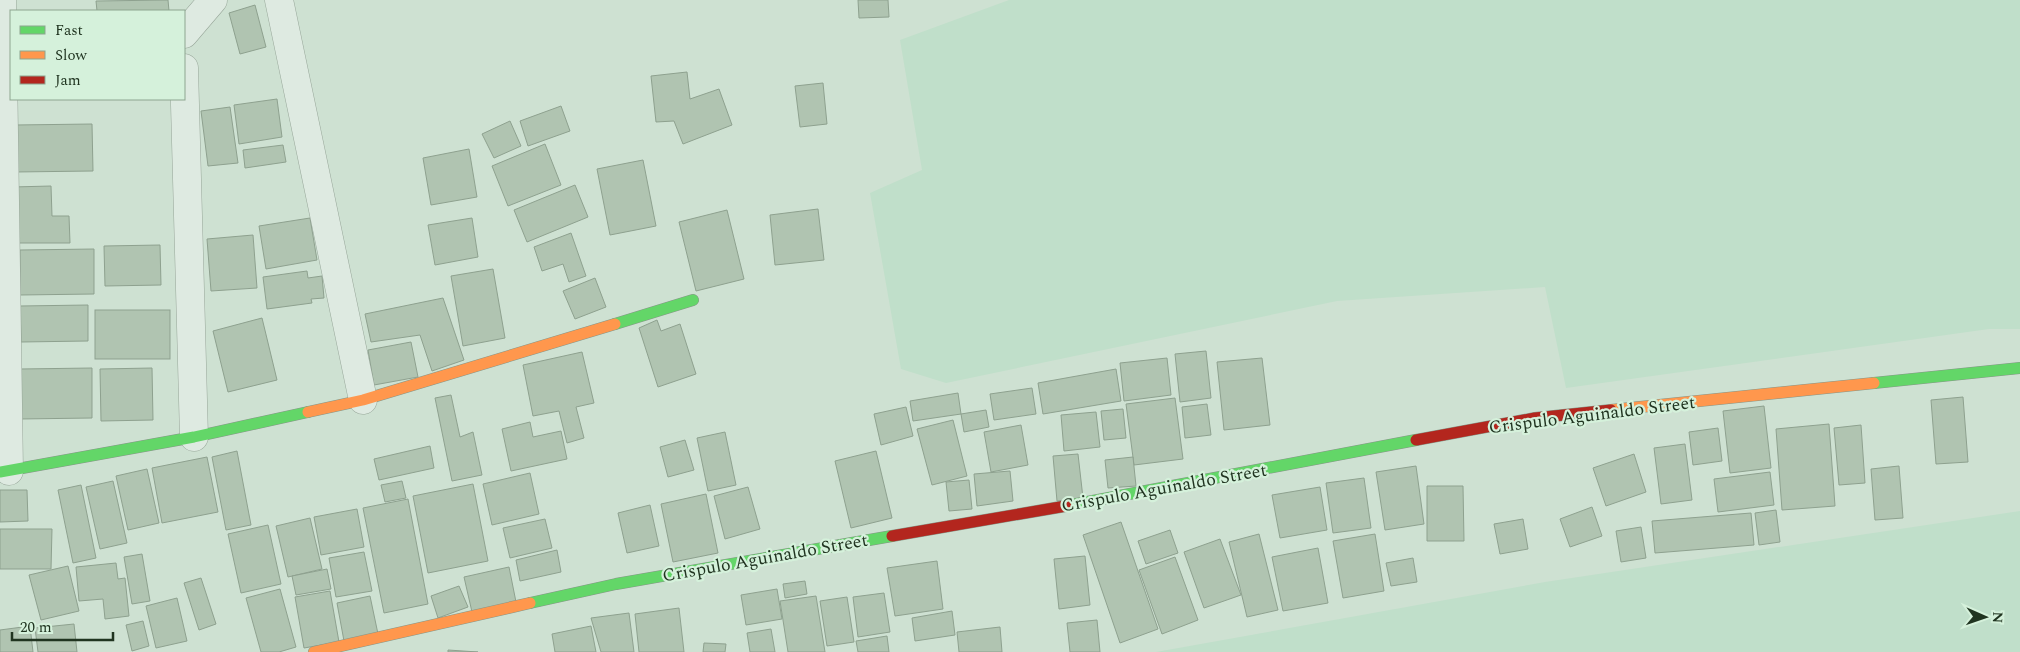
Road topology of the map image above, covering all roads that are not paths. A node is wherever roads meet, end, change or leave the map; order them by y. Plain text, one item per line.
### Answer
1 (2, 0) edge
2 (213, 0) edge
3 (279, 0) edge
4 (185, 33) edge
5 (185, 100) edge
6 (693, 300) dead end
7 (2020, 368) edge
8 (363, 400) junction
9 (194, 437) junction
10 (5, 471) edge
11 (314, 652) edge

1 - 10 street
2 - 4 street
3 - 8 street
5 - 9 street
6 - 8 street
7 - 11 street, Crispulo Aguinaldo Street
8 - 9 street
9 - 10 street

